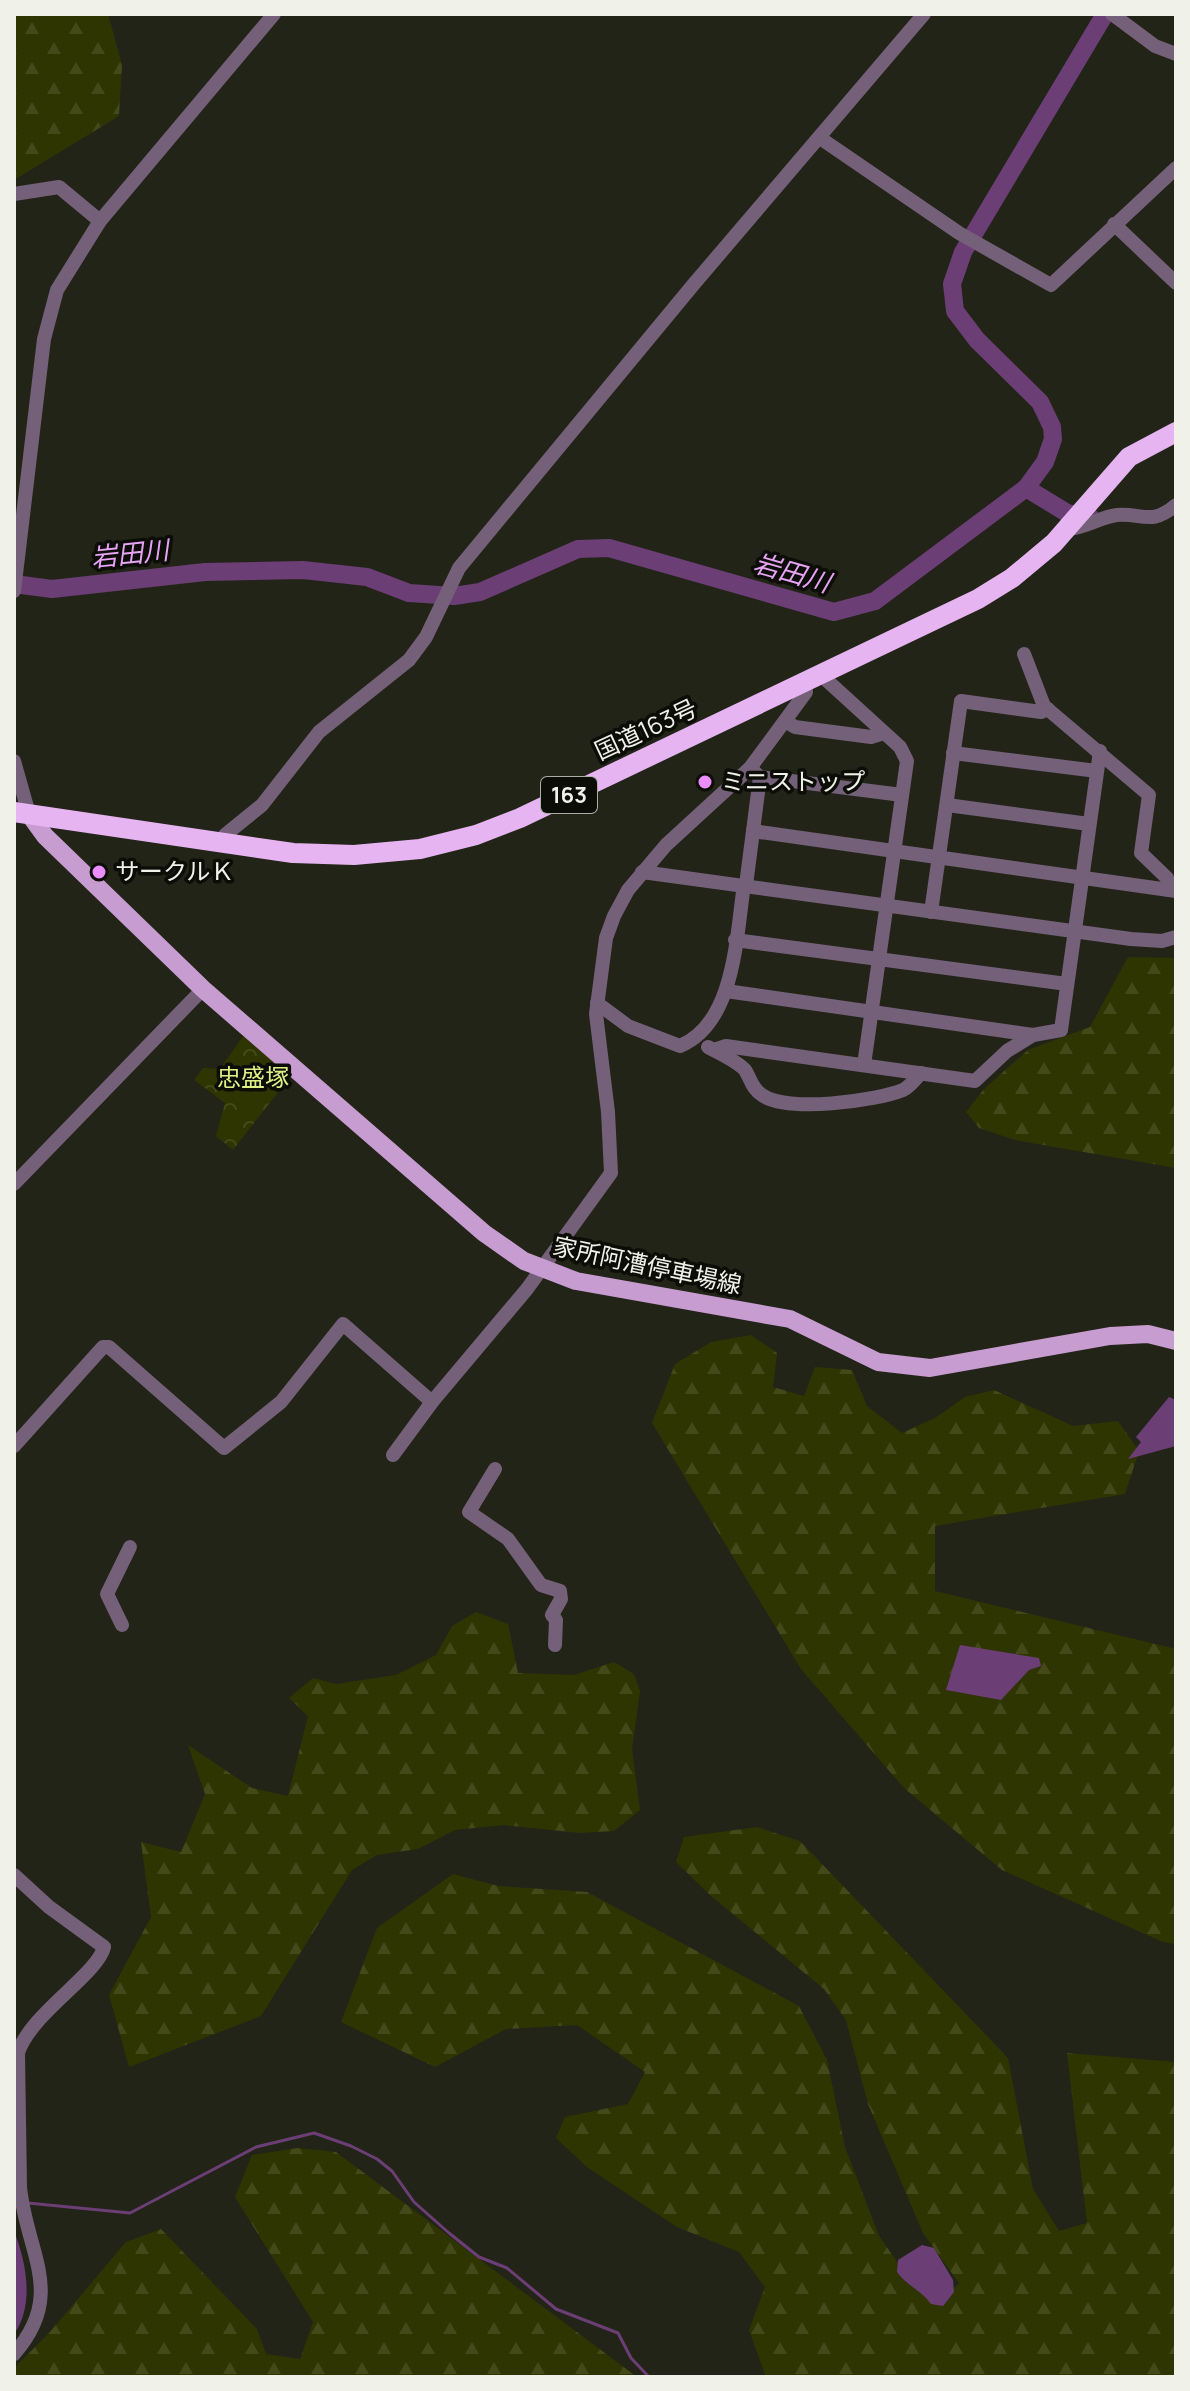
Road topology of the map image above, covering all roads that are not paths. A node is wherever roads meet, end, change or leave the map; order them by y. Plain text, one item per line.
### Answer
1 (274, 14) edge
2 (924, 14) edge
3 (1116, 17) edge
4 (1176, 54) edge
5 (820, 138) junction
6 (1176, 168) edge
7 (14, 194) edge
8 (100, 221) junction
9 (1114, 224) junction
10 (1176, 283) edge
11 (1176, 432) edge
12 (1176, 505) edge
13 (1076, 520) junction
14 (14, 591) edge
15 (1024, 654) dead end
16 (812, 679) junction
17 (1048, 709) junction
18 (785, 721) junction
19 (884, 733) junction
20 (1100, 751) junction
21 (953, 753) junction
22 (14, 761) edge
23 (1097, 771) junction
24 (755, 773) junction
25 (902, 795) junction
26 (947, 805) junction
27 (22, 813) edge
28 (1089, 824) junction
29 (753, 831) junction
30 (222, 842) junction
31 (894, 851) junction
32 (939, 857) junction
33 (642, 872) junction
34 (1082, 878) junction
35 (745, 885) junction
36 (1172, 890) edge
37 (887, 905) junction
38 (931, 912) junction
39 (1075, 931) junction
40 (1176, 937) edge
41 (735, 940) junction
42 (879, 959) junction
43 (1067, 984) junction
44 (203, 989) junction
45 (726, 991) junction
46 (597, 1003) junction
47 (872, 1011) junction
48 (1033, 1035) junction
49 (701, 1038) junction
50 (714, 1050) junction
51 (864, 1065) junction
52 (921, 1073) junction
53 (14, 1184) edge
54 (539, 1269) junction
55 (1176, 1341) edge
56 (432, 1402) junction
57 (14, 1446) edge
58 (393, 1455) dead end
59 (495, 1469) dead end
60 (130, 1547) dead end
61 (122, 1625) dead end
62 (555, 1645) dead end
63 (14, 1875) edge
64 (14, 2354) edge

1 - 8 street
2 - 5 street
3 - 4 street
5 - 9 street
5 - 30 street
6 - 9 street
7 - 8 street
8 - 14 street
9 - 10 street
11 - 13 highway, 国道163号 / 163
12 - 13 street
13 - 16 highway, 国道163号 / 163
15 - 17 street
16 - 18 street
16 - 19 street
16 - 30 highway, 国道163号 / 163
17 - 20 street
17 - 21 street
18 - 19 street
18 - 24 street
19 - 25 street
20 - 23 street
20 - 36 street
21 - 23 street
21 - 26 street
22 - 27 street
23 - 28 street
24 - 25 street
24 - 29 street
24 - 33 street
25 - 31 street
26 - 28 street
26 - 32 street
27 - 30 highway, 国道163号 / 163
27 - 44 main road, 家所阿漕停車場線
28 - 34 street
29 - 31 street
29 - 35 street
31 - 32 street
31 - 37 street
32 - 34 street
32 - 38 street
33 - 35 street
33 - 46 street
34 - 36 street
34 - 39 street
35 - 37 street
35 - 41 street
37 - 38 street
37 - 42 street
38 - 39 street
39 - 40 street
39 - 43 street
41 - 42 street
41 - 45 street
42 - 43 street
42 - 47 street
43 - 48 street
44 - 53 street
44 - 54 main road, 家所阿漕停車場線
45 - 47 street
45 - 49 street
46 - 49 street
46 - 54 street
47 - 48 street
47 - 51 street
48 - 52 street
49 - 50 street
50 - 51 street
50 - 52 street
51 - 52 street
54 - 55 main road, 家所阿漕停車場線
54 - 56 street
56 - 57 street
56 - 58 street
59 - 62 street
60 - 61 street
63 - 64 street

